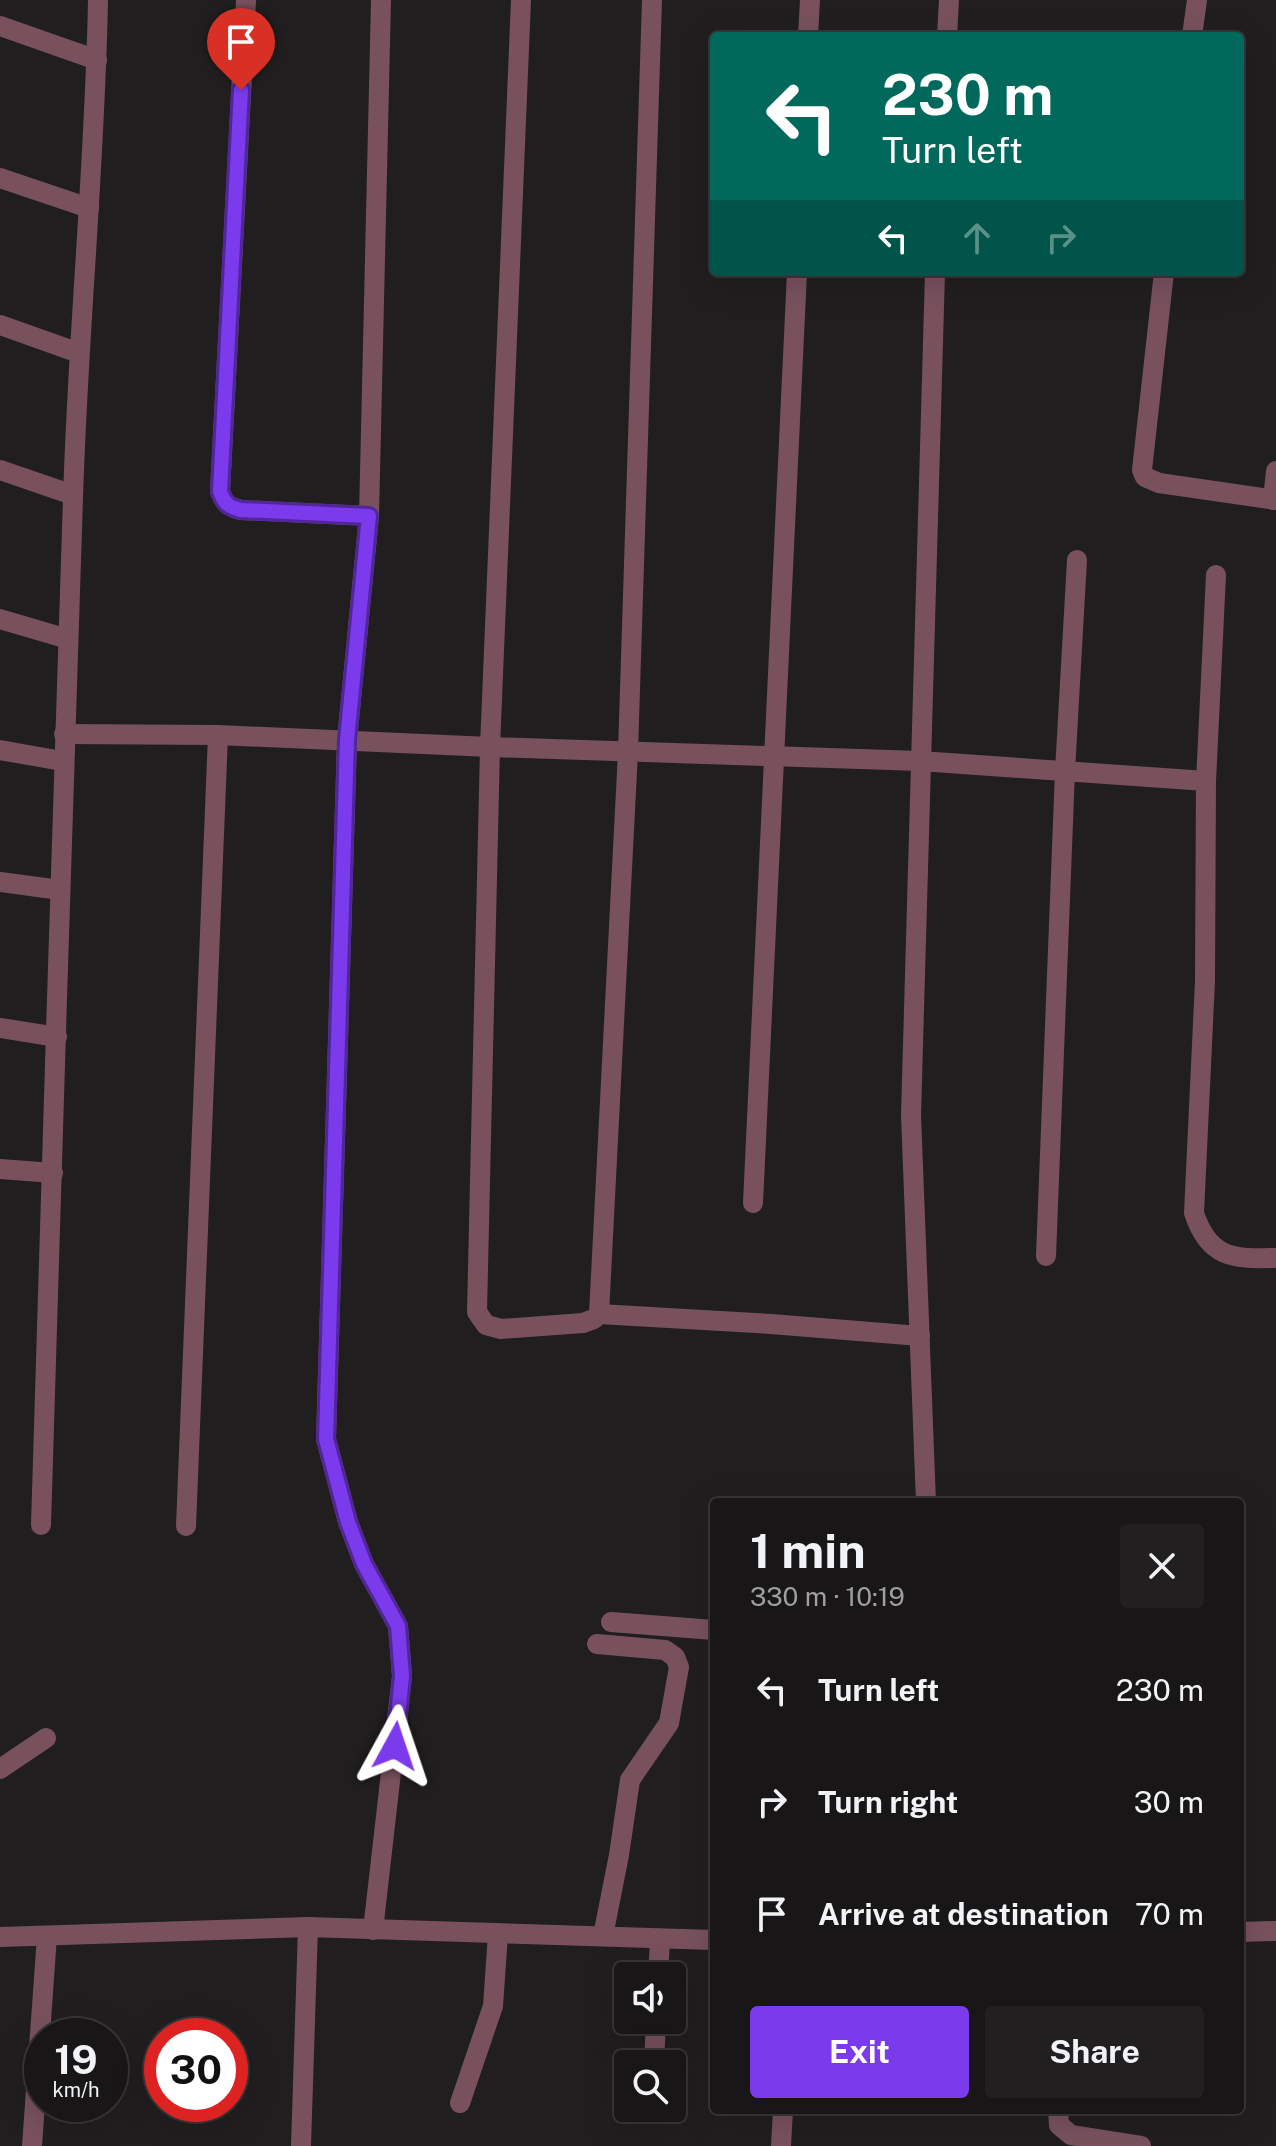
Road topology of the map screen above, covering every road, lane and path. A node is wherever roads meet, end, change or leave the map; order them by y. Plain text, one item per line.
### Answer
1 (98, 0) edge
2 (246, 0) edge
3 (381, 0) edge
4 (521, 0) edge
5 (652, 0) edge
6 (810, 0) edge
7 (949, 0) edge
8 (1197, 0) edge
9 (0, 26) edge
10 (808, 32) edge
11 (947, 32) edge
12 (1193, 32) edge
13 (97, 60) junction
14 (0, 178) edge
15 (89, 208) junction
16 (797, 276) edge
17 (935, 276) edge
18 (1164, 276) edge
19 (0, 325) edge
20 (79, 353) junction
21 (0, 470) edge
22 (1276, 471) edge
23 (73, 495) junction
24 (1274, 500) edge
25 (369, 516) junction
26 (1077, 560) dead end
27 (1216, 575) dead end
28 (0, 619) edge
29 (68, 639) junction
30 (64, 734) junction
31 (218, 735) junction
32 (347, 740) junction
33 (490, 747) junction
34 (0, 750) edge
35 (628, 752) junction
36 (773, 757) junction
37 (62, 761) junction
38 (920, 761) junction
39 (1065, 771) junction
40 (1206, 781) junction
41 (0, 882) edge
42 (60, 890) junction
43 (0, 1028) edge
44 (57, 1037) junction
45 (0, 1169) edge
46 (53, 1173) junction
47 (753, 1203) dead end
48 (1046, 1256) dead end
49 (1276, 1258) edge
50 (599, 1314) junction
51 (920, 1336) junction
52 (926, 1498) edge
53 (41, 1525) dead end
54 (186, 1526) dead end
55 (611, 1622) dead end
56 (710, 1630) edge
57 (597, 1644) dead end
58 (46, 1738) dead end
59 (0, 1769) edge
60 (308, 1927) junction
61 (373, 1930) junction
62 (1276, 1931) edge
63 (1244, 1932) edge
64 (498, 1934) junction
65 (47, 1936) junction
66 (603, 1936) junction
67 (0, 1937) edge
68 (660, 1940) junction
69 (710, 1940) edge
70 (659, 1962) edge
71 (460, 2103) dead end
72 (783, 2114) edge
73 (1058, 2114) edge
74 (32, 2146) edge
75 (301, 2146) edge
76 (781, 2146) edge
77 (1141, 2146) edge

1 - 13 street
2 - 25 street
3 - 25 street
4 - 33 street
5 - 35 street
6 - 10 street
7 - 11 street
8 - 12 street
9 - 13 street
13 - 15 street
14 - 15 street
15 - 20 street
16 - 36 street
17 - 38 street
18 - 24 street
19 - 20 street
20 - 23 street
21 - 23 street
22 - 24 street
23 - 29 street
25 - 32 street
26 - 39 street
27 - 40 street
28 - 29 street
29 - 30 street
30 - 31 street
30 - 37 street
31 - 32 street
31 - 54 street
32 - 33 street
32 - 61 street
33 - 35 street
33 - 50 street
34 - 37 street
35 - 36 street
35 - 50 street
36 - 38 street
36 - 47 street
37 - 42 street
38 - 39 street
38 - 51 street
39 - 40 street
39 - 48 street
40 - 49 street
41 - 42 street
42 - 44 street
43 - 44 street
44 - 46 street
45 - 46 street
46 - 53 street
50 - 51 street
51 - 52 street
55 - 56 street
57 - 66 street
58 - 59 street
60 - 61 street
60 - 65 street
60 - 75 street
61 - 64 street
62 - 63 street
64 - 66 street
64 - 71 street
65 - 67 street
65 - 74 street
66 - 68 street
68 - 69 street
68 - 70 street
72 - 76 street
73 - 77 street

